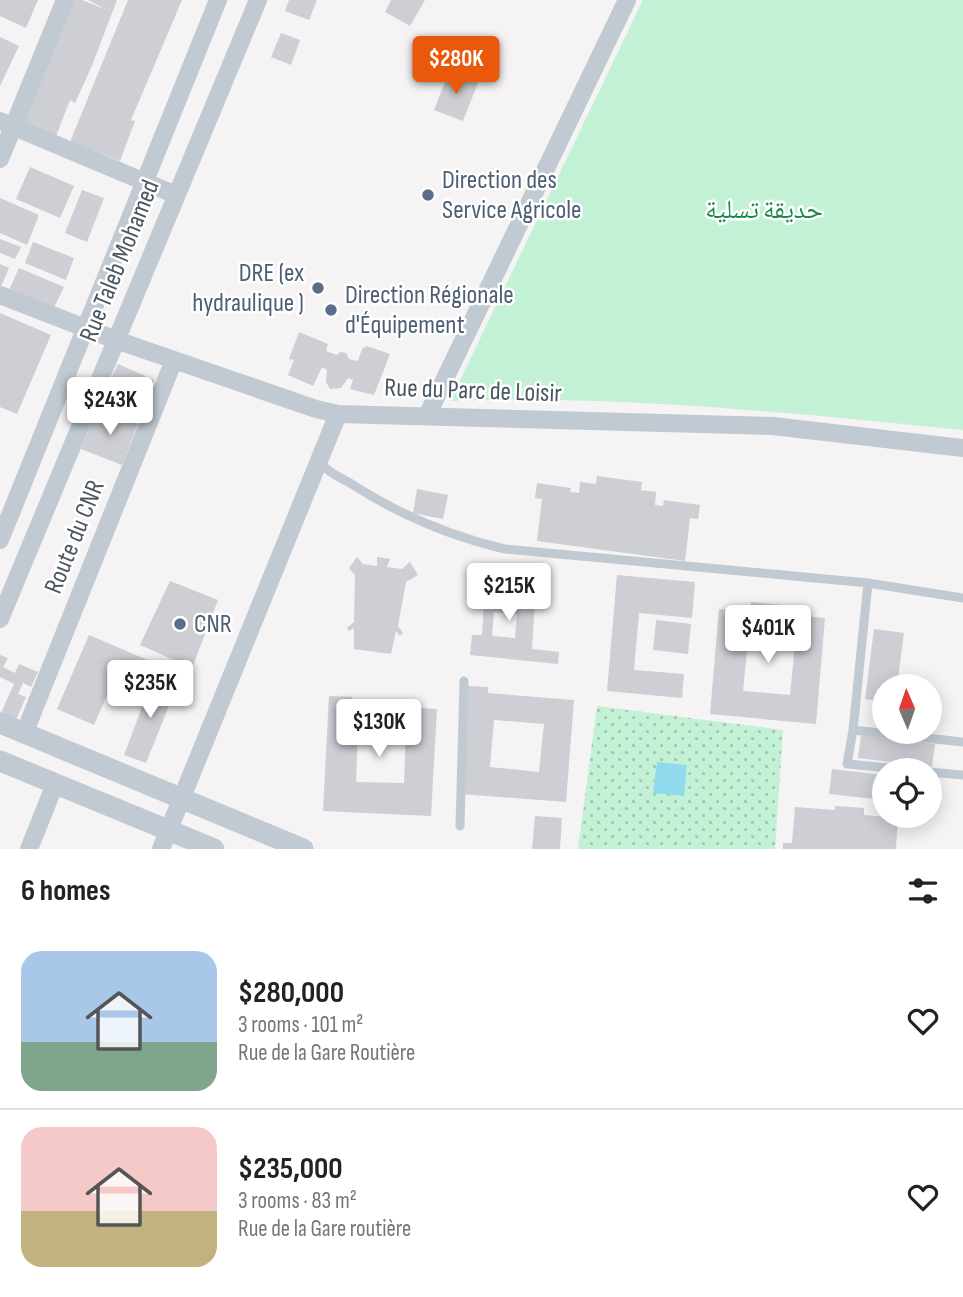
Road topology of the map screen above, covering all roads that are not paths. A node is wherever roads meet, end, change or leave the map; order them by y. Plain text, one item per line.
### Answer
1 (65, 0) edge
2 (218, 0) edge
3 (258, 0) edge
4 (627, 0) edge
5 (7, 124) edge
6 (0, 159) edge
7 (145, 181) junction
8 (176, 195) junction
9 (0, 295) edge
10 (86, 328) junction
11 (117, 340) junction
12 (174, 360) junction
13 (338, 414) junction
14 (427, 416) junction
15 (963, 448) edge
16 (319, 461) junction
17 (0, 540) edge
18 (869, 583) junction
19 (963, 598) edge
20 (0, 620) edge
21 (464, 681) dead end
22 (0, 723) edge
23 (853, 730) junction
24 (24, 734) junction
25 (963, 742) edge
26 (0, 761) edge
27 (872, 766) edge
28 (942, 773) edge
29 (963, 775) edge
30 (55, 784) junction
31 (183, 798) junction
32 (460, 826) dead end
33 (164, 840) edge
34 (266, 842) edge
35 (29, 849) edge
36 (214, 849) edge
37 (303, 849) edge

1 - 5 street
2 - 7 street, Rue Taleb Mohamed
3 - 8 street, Rue Taleb Mohamed
4 - 14 street
5 - 6 street
5 - 7 street
7 - 8 street
7 - 10 street, Rue Taleb Mohamed
8 - 11 street, Rue Taleb Mohamed
9 - 10 street, Rue du Parc de Loisir
10 - 11 street, Rue du Parc de Loisir
10 - 17 street, Rue Taleb Mohamed
11 - 12 street, Rue du Parc de Loisir
11 - 20 street, Rue Taleb Mohamed
12 - 13 street, Rue du Parc de Loisir
12 - 24 street, Route du CNR
13 - 14 street, Rue du Parc de Loisir
13 - 16 street
14 - 15 street, Rue du Parc de Loisir
16 - 18 lane
16 - 31 street
18 - 19 lane
18 - 23 lane
21 - 32 lane
22 - 24 street
23 - 25 lane
23 - 27 lane
24 - 31 street
26 - 30 street
28 - 29 lane
30 - 33 street
30 - 35 street
31 - 33 street
31 - 34 street
33 - 36 street
34 - 37 street

